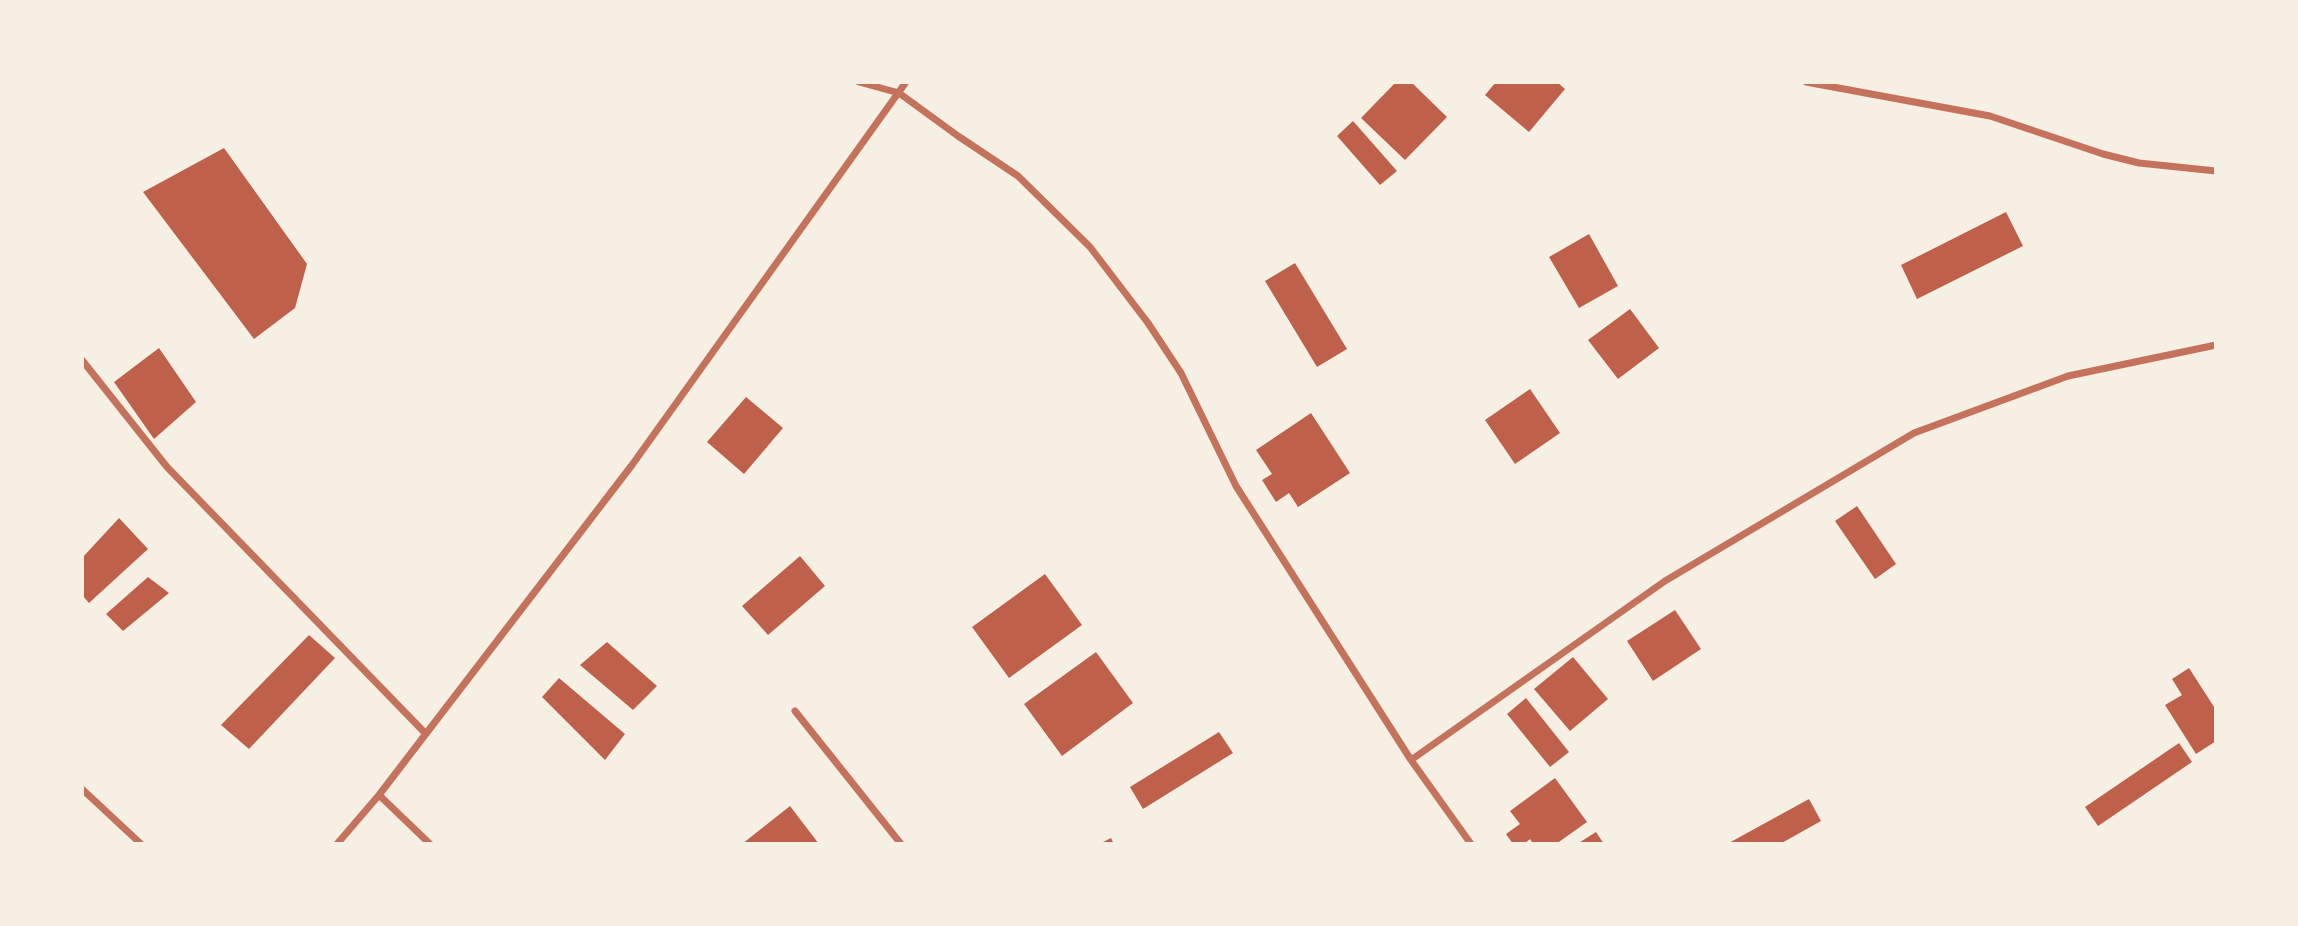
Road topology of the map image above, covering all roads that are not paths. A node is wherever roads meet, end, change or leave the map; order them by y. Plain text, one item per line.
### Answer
1 (859, 82) edge
2 (906, 82) edge
3 (1806, 82) edge
4 (899, 93) junction
5 (2216, 171) edge
6 (2216, 345) edge
7 (82, 360) edge
8 (795, 711) dead end
9 (426, 734) junction
10 (1411, 761) junction
11 (82, 789) edge
12 (379, 795) junction
13 (141, 844) edge
14 (337, 844) edge
15 (430, 844) edge
16 (901, 844) edge
17 (1471, 844) edge

1 - 4 street
2 - 4 street
3 - 5 street
4 - 9 street
4 - 10 street
6 - 10 street
7 - 9 street
8 - 16 street
9 - 12 street
10 - 17 street
11 - 13 street
12 - 14 street
12 - 15 street

